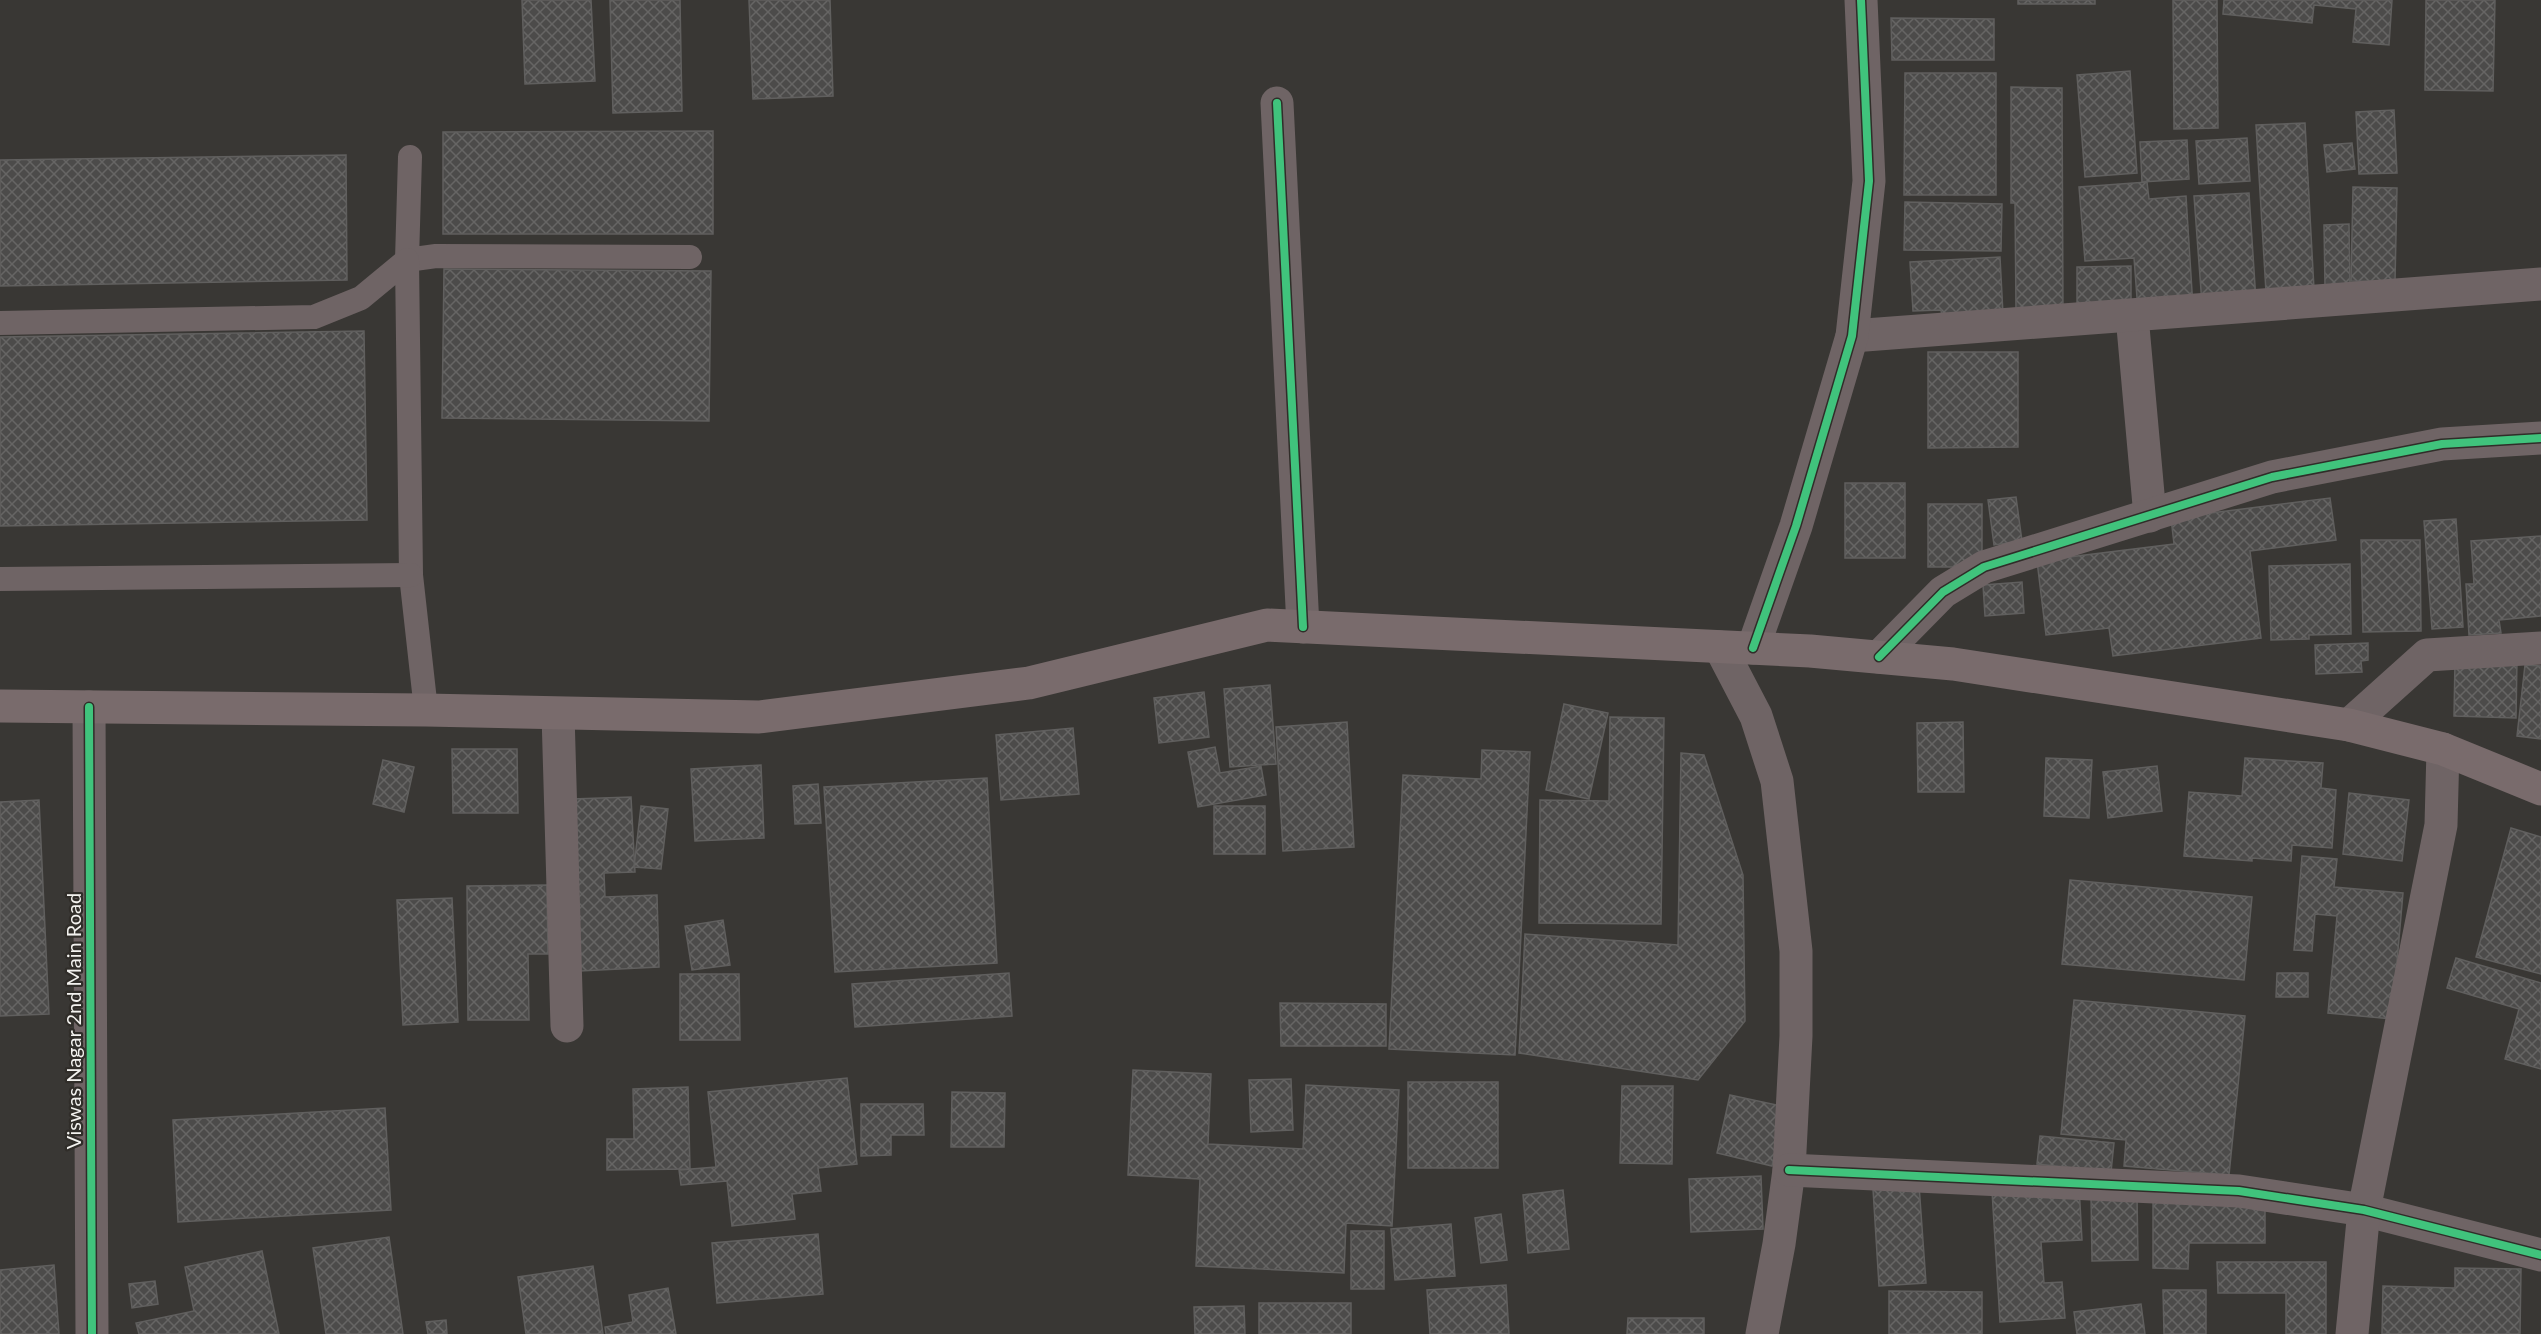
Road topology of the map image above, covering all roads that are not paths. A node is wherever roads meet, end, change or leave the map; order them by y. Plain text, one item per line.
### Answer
1 (1861, 0) edge
2 (1277, 103) dead end
3 (410, 157) dead end
4 (690, 257) dead end
5 (407, 260) junction
6 (2541, 284) edge
7 (2132, 316) junction
8 (0, 323) edge
9 (1852, 336) junction
10 (2541, 438) edge
11 (2150, 516) junction
12 (411, 575) junction
13 (0, 579) edge
14 (1303, 627) junction
15 (1720, 647) junction
16 (1753, 648) junction
17 (2541, 648) edge
18 (1879, 657) junction
19 (0, 706) edge
20 (89, 707) junction
21 (426, 710) junction
22 (558, 714) junction
23 (2349, 725) junction
24 (2443, 749) junction
25 (2541, 789) edge
26 (567, 1026) dead end
27 (1789, 1170) junction
28 (2364, 1210) junction
29 (2541, 1254) edge
30 (92, 1334) edge
31 (1762, 1334) edge
32 (2352, 1334) edge

1 - 9 street
2 - 14 street
3 - 5 lane
4 - 5 lane
5 - 8 lane
5 - 12 lane
6 - 7 street
7 - 9 street
7 - 11 street
9 - 16 street
10 - 11 street
11 - 18 street
12 - 13 lane
12 - 21 lane
14 - 15 main road
14 - 22 main road
15 - 16 main road
15 - 27 street
16 - 18 main road
17 - 23 street
18 - 23 main road
19 - 20 main road
20 - 21 main road
20 - 30 street, Viswas Nagar 2nd Main Road
21 - 22 main road
22 - 26 street
23 - 24 main road
24 - 25 main road
24 - 28 street
27 - 28 street
27 - 31 street
28 - 29 street
28 - 32 street

